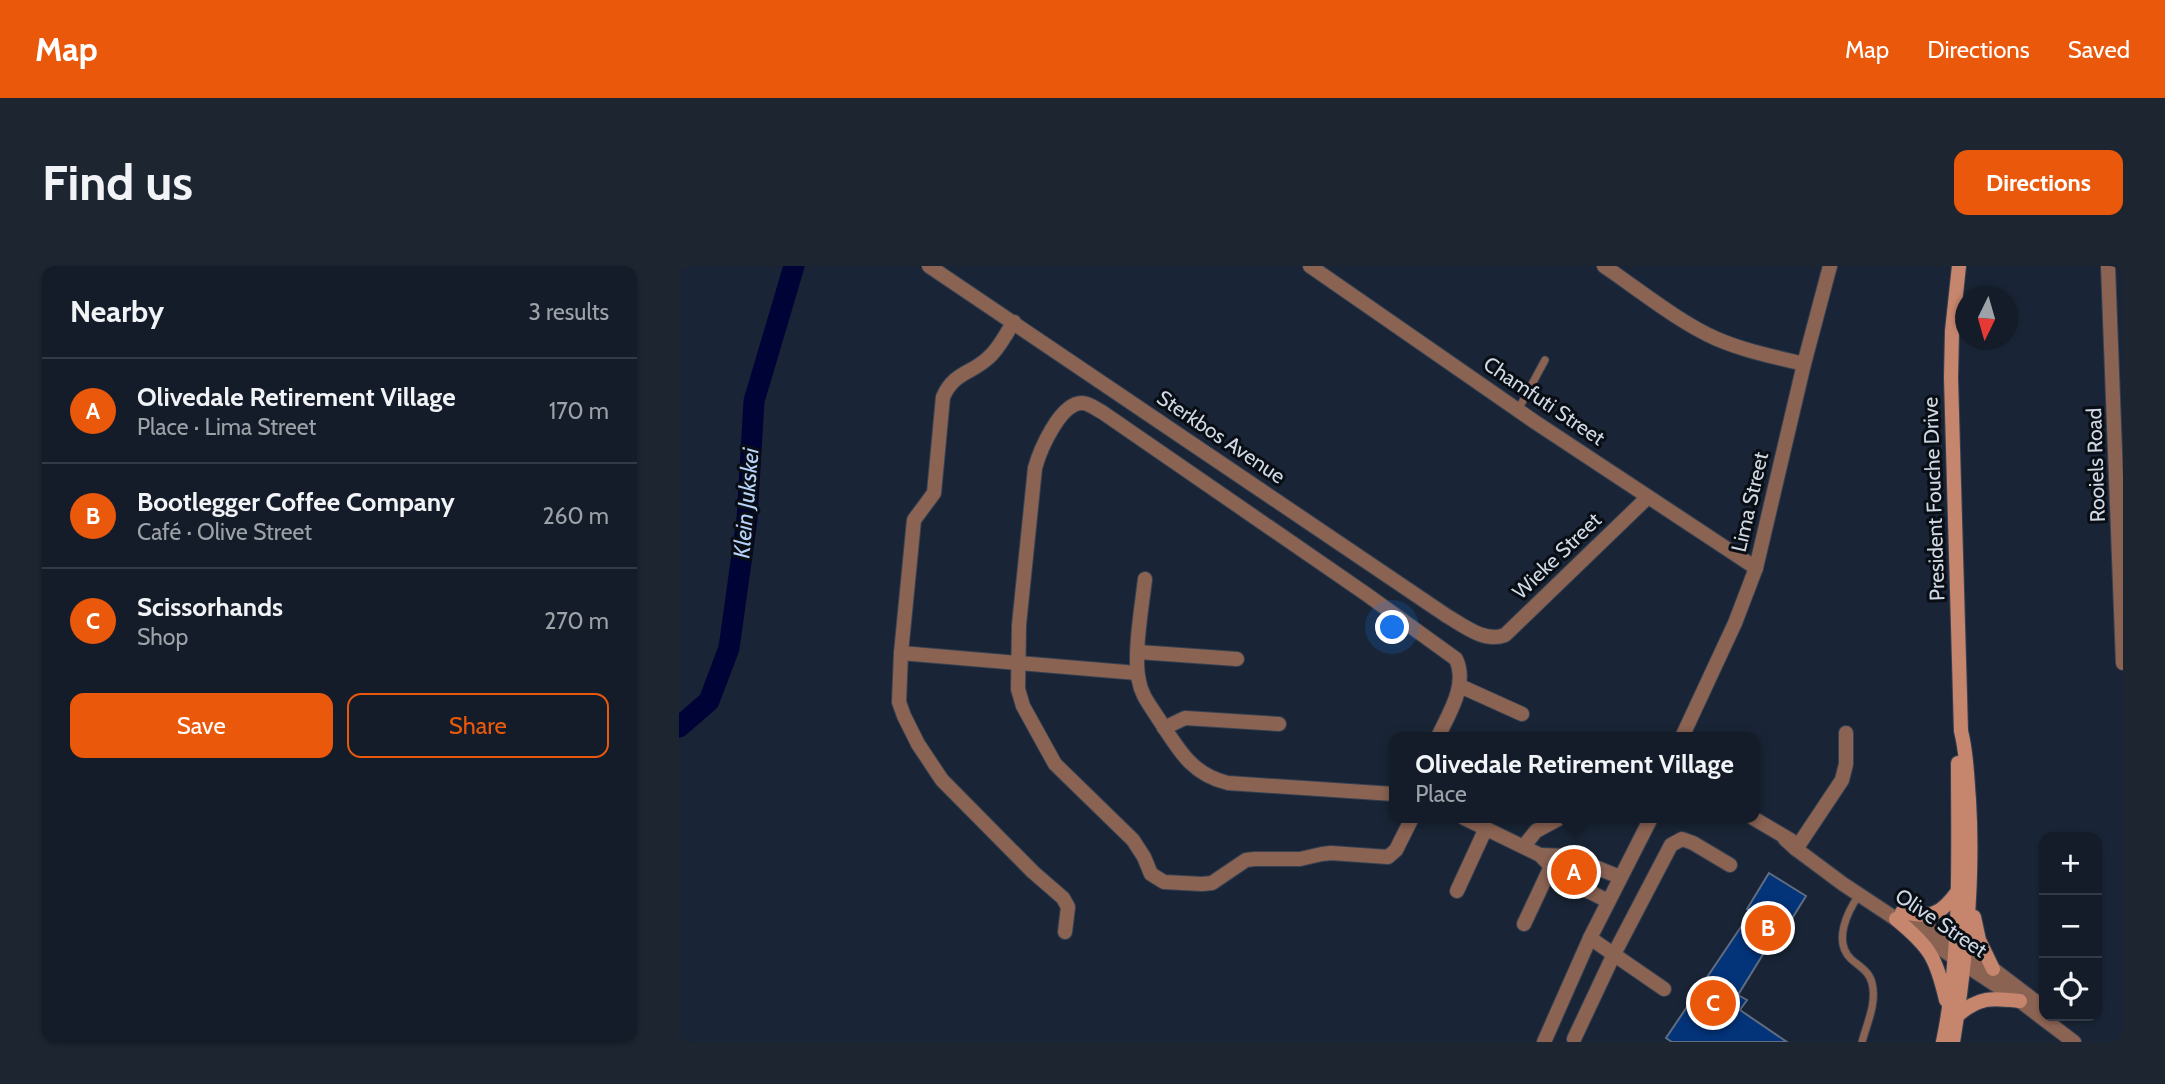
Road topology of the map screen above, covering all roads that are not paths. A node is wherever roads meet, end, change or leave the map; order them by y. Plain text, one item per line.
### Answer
1 (929, 266) edge
2 (1310, 266) edge
3 (1604, 266) edge
4 (1830, 266) edge
5 (1959, 266) edge
6 (2109, 266) edge
7 (1014, 322) junction
8 (1545, 360) dead end
9 (1804, 364) junction
10 (1518, 410) junction
11 (1648, 497) junction
12 (2121, 522) edge
13 (1756, 568) junction
14 (1145, 579) dead end
15 (1492, 638) joint
16 (1138, 652) junction
17 (901, 653) junction
18 (1237, 659) dead end
19 (2123, 663) edge
20 (1017, 664) junction
21 (1137, 673) junction
22 (1460, 686) junction
23 (1522, 714) dead end
24 (1279, 724) dead end
25 (1164, 728) junction
26 (1440, 732) edge
27 (1684, 732) edge
28 (1846, 733) dead end
29 (1389, 794) edge
30 (1410, 823) edge
31 (1475, 823) edge
32 (1551, 823) edge
33 (1648, 823) edge
34 (1760, 823) edge
35 (1486, 828) junction
36 (1793, 844) junction
37 (1524, 846) junction
38 (1553, 861) junction
39 (1730, 865) dead end
40 (1620, 877) junction
41 (1457, 891) dead end
42 (1964, 891) junction
43 (1860, 894) junction
44 (1608, 901) junction
45 (1899, 915) junction
46 (1524, 924) dead end
47 (1065, 932) dead end
48 (1590, 938) junction
49 (1614, 954) junction
50 (1960, 954) junction
51 (1993, 969) junction
52 (1664, 989) dead end
53 (2020, 1001) junction
54 (2039, 1004) edge
55 (1953, 1013) junction
56 (2060, 1021) edge
57 (1574, 1039) dead end
58 (1544, 1042) edge
59 (1862, 1042) edge
60 (1943, 1042) edge
61 (1953, 1042) edge
62 (2074, 1042) edge
63 (2083, 1042) edge

1 - 7 street, Sterkbos Avenue
2 - 10 street, Chamfuti Street
3 - 9 street
4 - 9 street, Lima Street
5 - 42 street, President Fouche Drive
6 - 12 street, Rooiels Road
7 - 15 street, Sterkbos Avenue
7 - 17 street
8 - 10 lane
9 - 13 street, Lima Street
10 - 11 street, Chamfuti Street
11 - 13 street, Chamfuti Street
11 - 15 street, Wieke Street
12 - 19 street, Rooiels Road
13 - 27 street, Lima Street
14 - 16 street
16 - 18 street
16 - 21 street
17 - 20 street
17 - 47 street
20 - 21 street
20 - 22 street
20 - 30 street
21 - 25 street
22 - 23 street
22 - 26 street
24 - 25 street
25 - 29 street
28 - 36 street
31 - 35 street
32 - 37 street
33 - 40 street
34 - 36 street, Olive Street
35 - 37 street
35 - 41 street
36 - 43 street, Olive Street
36 - 45 street, Olive Street
37 - 38 street
38 - 40 street
38 - 44 street
38 - 46 street
39 - 49 street
40 - 44 street
42 - 45 street
42 - 50 street, President Fouche Drive
42 - 51 street
43 - 45 street, Olive Street
43 - 59 lane
44 - 48 street
45 - 50 street, Olive Street
45 - 55 street
48 - 49 street
48 - 58 street
49 - 52 street
49 - 57 street
50 - 51 street, Olive Street
50 - 53 street, Olive Street
50 - 55 street, President Fouche Drive
51 - 54 street, Olive Street
53 - 55 street
53 - 62 street, Olive Street
55 - 60 street, President Fouche Drive
55 - 61 street, President Fouche Drive
56 - 63 street

